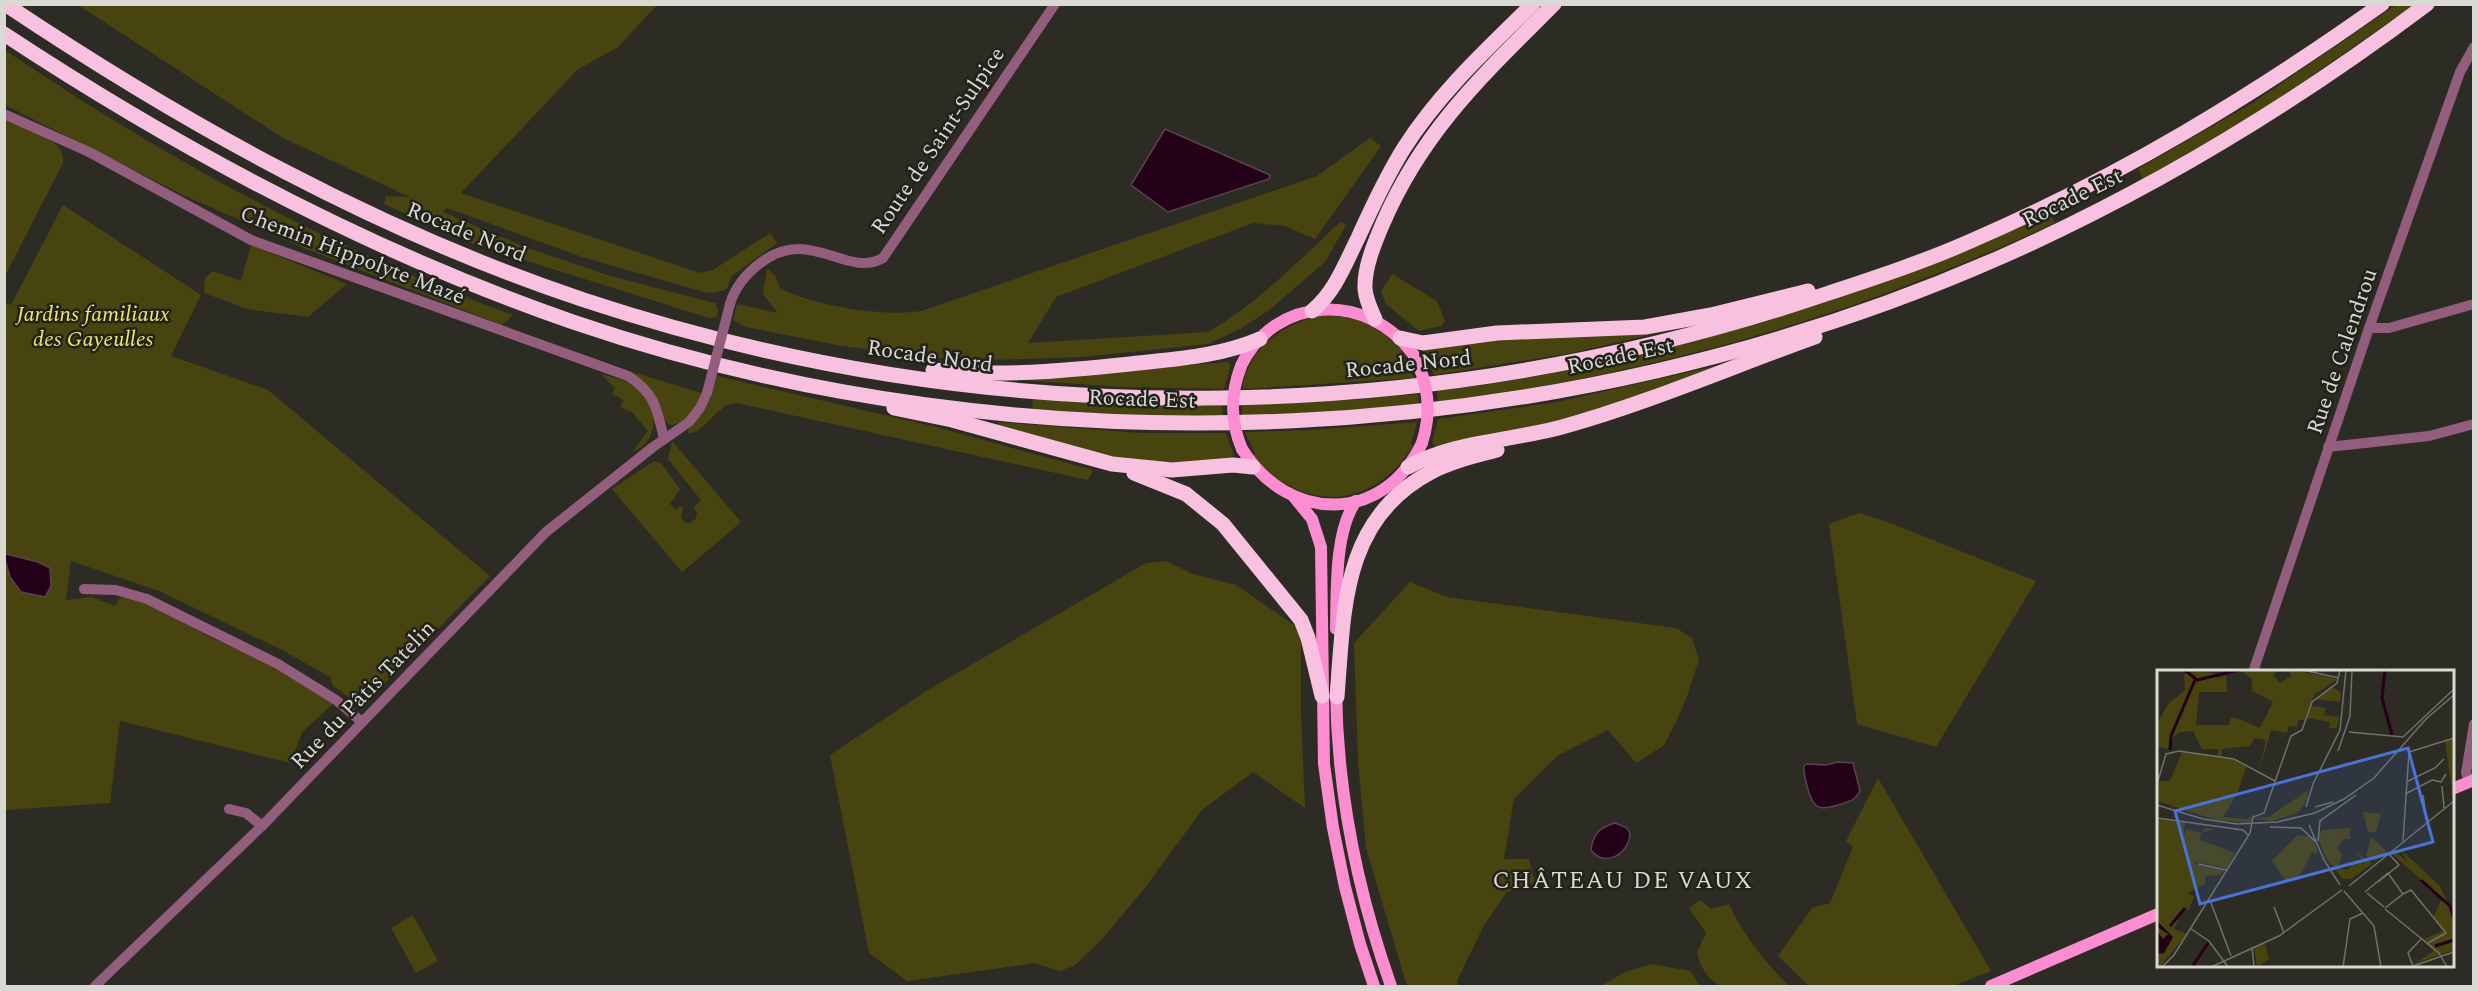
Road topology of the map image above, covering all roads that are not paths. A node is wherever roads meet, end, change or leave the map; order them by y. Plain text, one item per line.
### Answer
1 (4, 4) edge
2 (1055, 4) edge
3 (1533, 4) edge
4 (1554, 4) edge
5 (2382, 4) edge
6 (2427, 4) edge
7 (4, 34) edge
8 (2474, 47) edge
9 (4, 114) edge
10 (1913, 264) junction
11 (1922, 290) junction
12 (2474, 304) edge
13 (1312, 311) junction
14 (1375, 320) junction
15 (2368, 328) junction
16 (696, 333) junction
17 (1400, 338) junction
18 (1260, 339) junction
19 (740, 369) junction
20 (2474, 424) edge
21 (1564, 426) junction
22 (664, 439) junction
23 (2328, 447) junction
24 (1112, 464) junction
25 (1253, 466) junction
26 (1408, 467) junction
27 (1294, 497) junction
28 (1356, 501) junction
29 (84, 589) dead end
30 (2254, 670) edge
31 (1329, 696) junction
32 (362, 722) junction
33 (2474, 724) edge
34 (2472, 781) edge
35 (2454, 788) edge
36 (229, 809) dead end
37 (262, 826) junction
38 (2157, 914) edge
39 (110, 972) junction
40 (1997, 985) edge
41 (95, 987) edge
42 (111, 987) edge
43 (1374, 987) edge
44 (1391, 987) edge

1 - 16 highway, Rocade Nord
2 - 22 street, Route de Saint-Sulpice, bridge
3 - 13 highway
4 - 14 highway
5 - 10 highway, Rocade Est
6 - 11 highway, Rocade Est
7 - 19 highway, Rocade Nord
8 - 15 street, Rue de Calendrou
9 - 22 street, Chemin Hippolyte Mazé
10 - 16 highway, Rocade Nord
10 - 17 highway
11 - 19 highway, Rocade Est
11 - 21 highway
12 - 15 street
13 - 14 main road
13 - 18 main road
14 - 17 main road
15 - 23 street, Rue de Calendrou
16 - 18 highway
17 - 26 main road, bridge
18 - 25 main road, bridge
19 - 24 highway
20 - 23 street
21 - 26 highway
21 - 31 highway
22 - 32 street, Rue du Pâtis Tatelin
23 - 30 street, Rue de Calendrou
24 - 25 highway
24 - 31 highway
25 - 27 main road
26 - 28 main road
27 - 28 main road
27 - 31 main road
28 - 31 main road
29 - 32 street
31 - 43 main road
31 - 44 main road
32 - 37 street, Rue du Pâtis Tatelin
33 - 34 street
34 - 35 main road
36 - 37 street
37 - 39 street, Rue du Pâtis Tatelin
38 - 40 main road
39 - 41 street, Rue du Pâtis Tatelin
39 - 42 street

